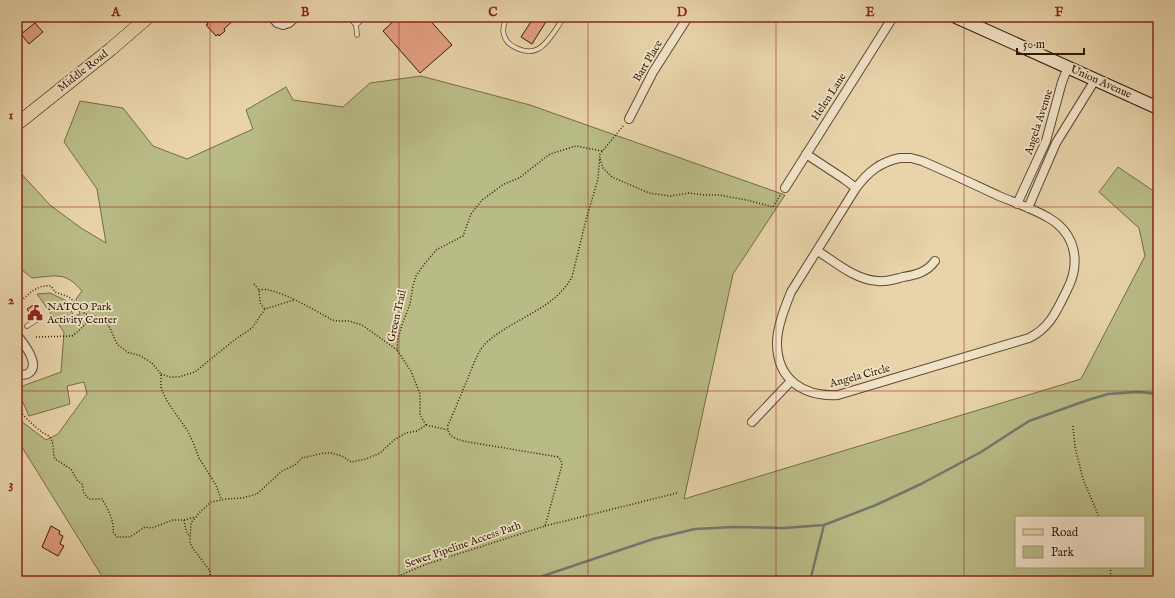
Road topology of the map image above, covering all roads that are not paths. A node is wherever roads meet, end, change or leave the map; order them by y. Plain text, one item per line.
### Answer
1 (148, 17) edge
2 (296, 17) edge
3 (349, 17) edge
4 (365, 17) edge
5 (507, 17) edge
6 (564, 17) edge
7 (688, 17) edge
8 (893, 17) edge
9 (956, 17) edge
10 (275, 20) edge
11 (356, 25) junction
12 (357, 35) dead end
13 (1068, 68) junction
14 (1095, 80) junction
15 (1158, 108) edge
16 (629, 119) road end
17 (17, 124) edge
18 (806, 154) junction
19 (785, 188) road end
20 (856, 188) junction
21 (1017, 204) junction
22 (1028, 208) junction
23 (818, 251) junction
24 (935, 261) dead end
25 (35, 321) dead end
26 (27, 326) dead end
27 (17, 334) edge
28 (17, 373) edge
29 (791, 381) junction
30 (752, 422) dead end

1 - 17 main road, Middle Road
2 - 10 street
3 - 11 lane
4 - 11 lane
5 - 6 lane
7 - 16 street, Bart Place
8 - 18 street, Helen Lane
9 - 13 street, Union Avenue
11 - 12 lane
13 - 14 street, Union Avenue
13 - 21 street, Angela Avenue
14 - 15 street, Union Avenue
14 - 22 street, Angela Avenue
18 - 19 street, Helen Lane
18 - 20 street
20 - 21 street, Angela Circle
20 - 23 street, Angela Circle
21 - 22 street, Angela Circle
22 - 29 street, Angela Circle
23 - 24 street
23 - 29 street, Angela Circle
25 - 26 lane
27 - 28 street
29 - 30 street

